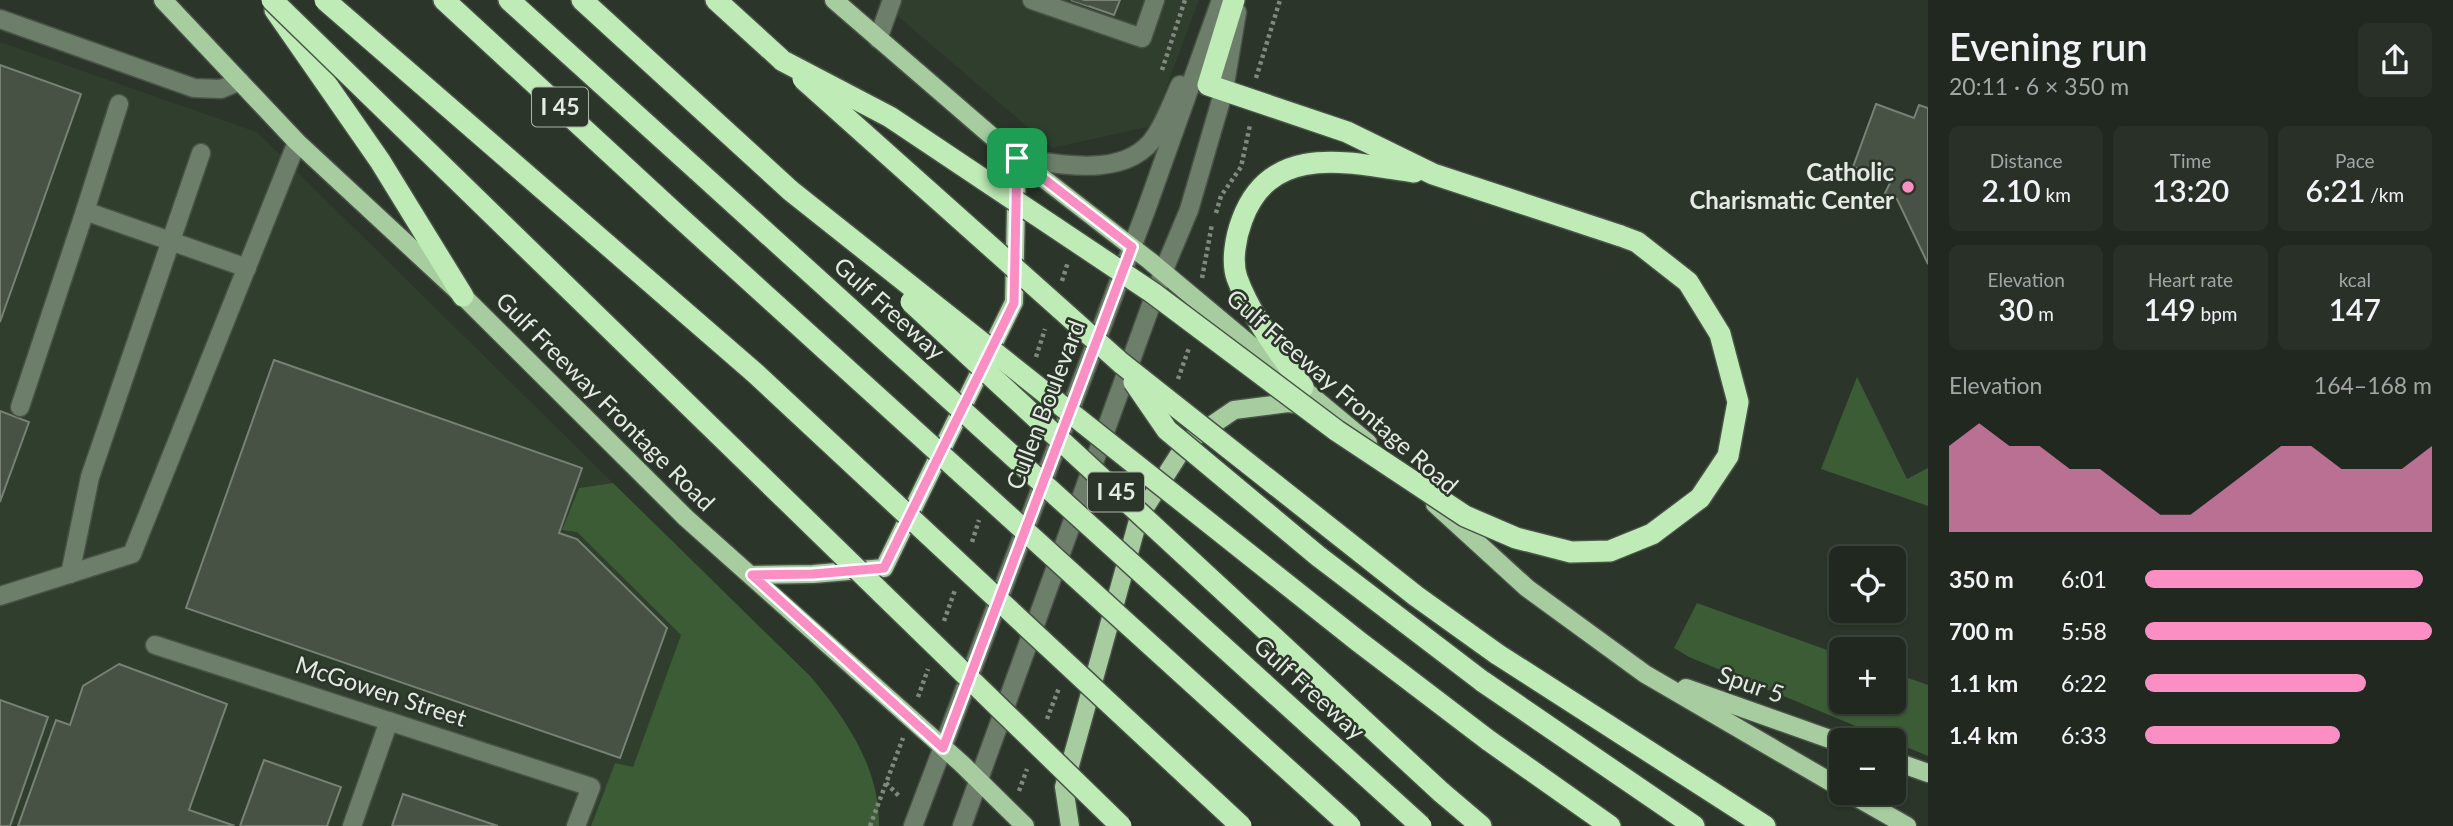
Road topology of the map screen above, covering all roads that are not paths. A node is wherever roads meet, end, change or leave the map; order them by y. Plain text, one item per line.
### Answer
1 (163, 0) edge
2 (270, 0) edge
3 (325, 0) edge
4 (444, 0) edge
5 (509, 0) edge
6 (582, 0) edge
7 (716, 0) edge
8 (834, 0) edge
9 (892, 0) edge
10 (1032, 0) edge
11 (1155, 0) edge
12 (1220, 0) edge
13 (1236, 0) edge
14 (0, 19) edge
15 (878, 39) junction
16 (783, 61) junction
17 (240, 81) junction
18 (1224, 90) junction
19 (118, 104) dead end
20 (297, 142) junction
21 (201, 153) dead end
22 (1017, 158) junction
23 (1433, 174) junction
24 (792, 191) junction
25 (85, 211) junction
26 (172, 242) junction
27 (1132, 247) junction
28 (247, 268) junction
29 (1163, 272) junction
30 (463, 296) junction
31 (1121, 363) junction
32 (1303, 387) junction
33 (20, 407) dead end
34 (1332, 411) junction
35 (70, 574) junction
36 (752, 575) junction
37 (0, 596) edge
38 (155, 645) dead end
39 (1644, 674) junction
40 (388, 720) junction
41 (1829, 739) edge
42 (943, 748) junction
43 (1906, 765) edge
44 (1928, 773) edge
45 (979, 781) junction
46 (1829, 781) edge
47 (1870, 805) edge
48 (352, 826) edge
49 (576, 826) edge
50 (913, 826) edge
51 (962, 826) edge
52 (1025, 826) edge
53 (1070, 826) edge
54 (1121, 826) edge
55 (1241, 826) edge
56 (1350, 826) edge
57 (1421, 826) edge
58 (1481, 826) edge
59 (1610, 826) edge
60 (1694, 826) edge
61 (1765, 826) edge
62 (1907, 826) edge

1 - 17 main road, Gulf Freeway Frontage Road
2 - 30 highway
2 - 54 highway, bridge
3 - 55 highway, bridge
4 - 56 highway, I 45, bridge
5 - 57 highway, Gulf Freeway / I 45, bridge
6 - 24 highway, Gulf Freeway / I 45
7 - 16 highway
8 - 15 main road, Gulf Freeway Frontage Road
9 - 15 street
10 - 11 street
12 - 22 street
12 - 27 street, Cullen Boulevard
13 - 18 highway
14 - 17 street
15 - 22 main road, Gulf Freeway Frontage Road
16 - 23 highway, bridge
16 - 31 highway, bridge
17 - 20 main road, Gulf Freeway Frontage Road
18 - 23 highway
18 - 29 street
19 - 25 street
20 - 28 street
20 - 30 main road, Gulf Freeway Frontage Road
21 - 26 street
22 - 27 main road, Gulf Freeway Frontage Road
22 - 36 main road
23 - 32 highway
24 - 58 highway, Gulf Freeway / I 45, bridge
24 - 59 highway, bridge
25 - 26 street
25 - 33 street
26 - 28 street
26 - 35 street
27 - 29 main road, Gulf Freeway Frontage Road
27 - 42 street, Cullen Boulevard
28 - 35 street
29 - 32 main road, Gulf Freeway Frontage Road
29 - 45 street
30 - 36 main road, Gulf Freeway Frontage Road
31 - 60 highway, bridge
31 - 61 highway, bridge
32 - 34 main road, Gulf Freeway Frontage Road
34 - 39 main road, Gulf Freeway Frontage Road
34 - 53 main road
35 - 37 street
36 - 42 main road, Gulf Freeway Frontage Road
38 - 40 street, McGowen Street
39 - 41 main road, Spur 5
39 - 46 main road, Gulf Freeway Frontage Road
40 - 48 street
40 - 49 street, McGowen Street
42 - 45 main road, Gulf Freeway Frontage Road
42 - 50 street, Cullen Boulevard
43 - 44 main road
45 - 51 street
45 - 52 main road, Gulf Freeway Frontage Road
47 - 62 main road

